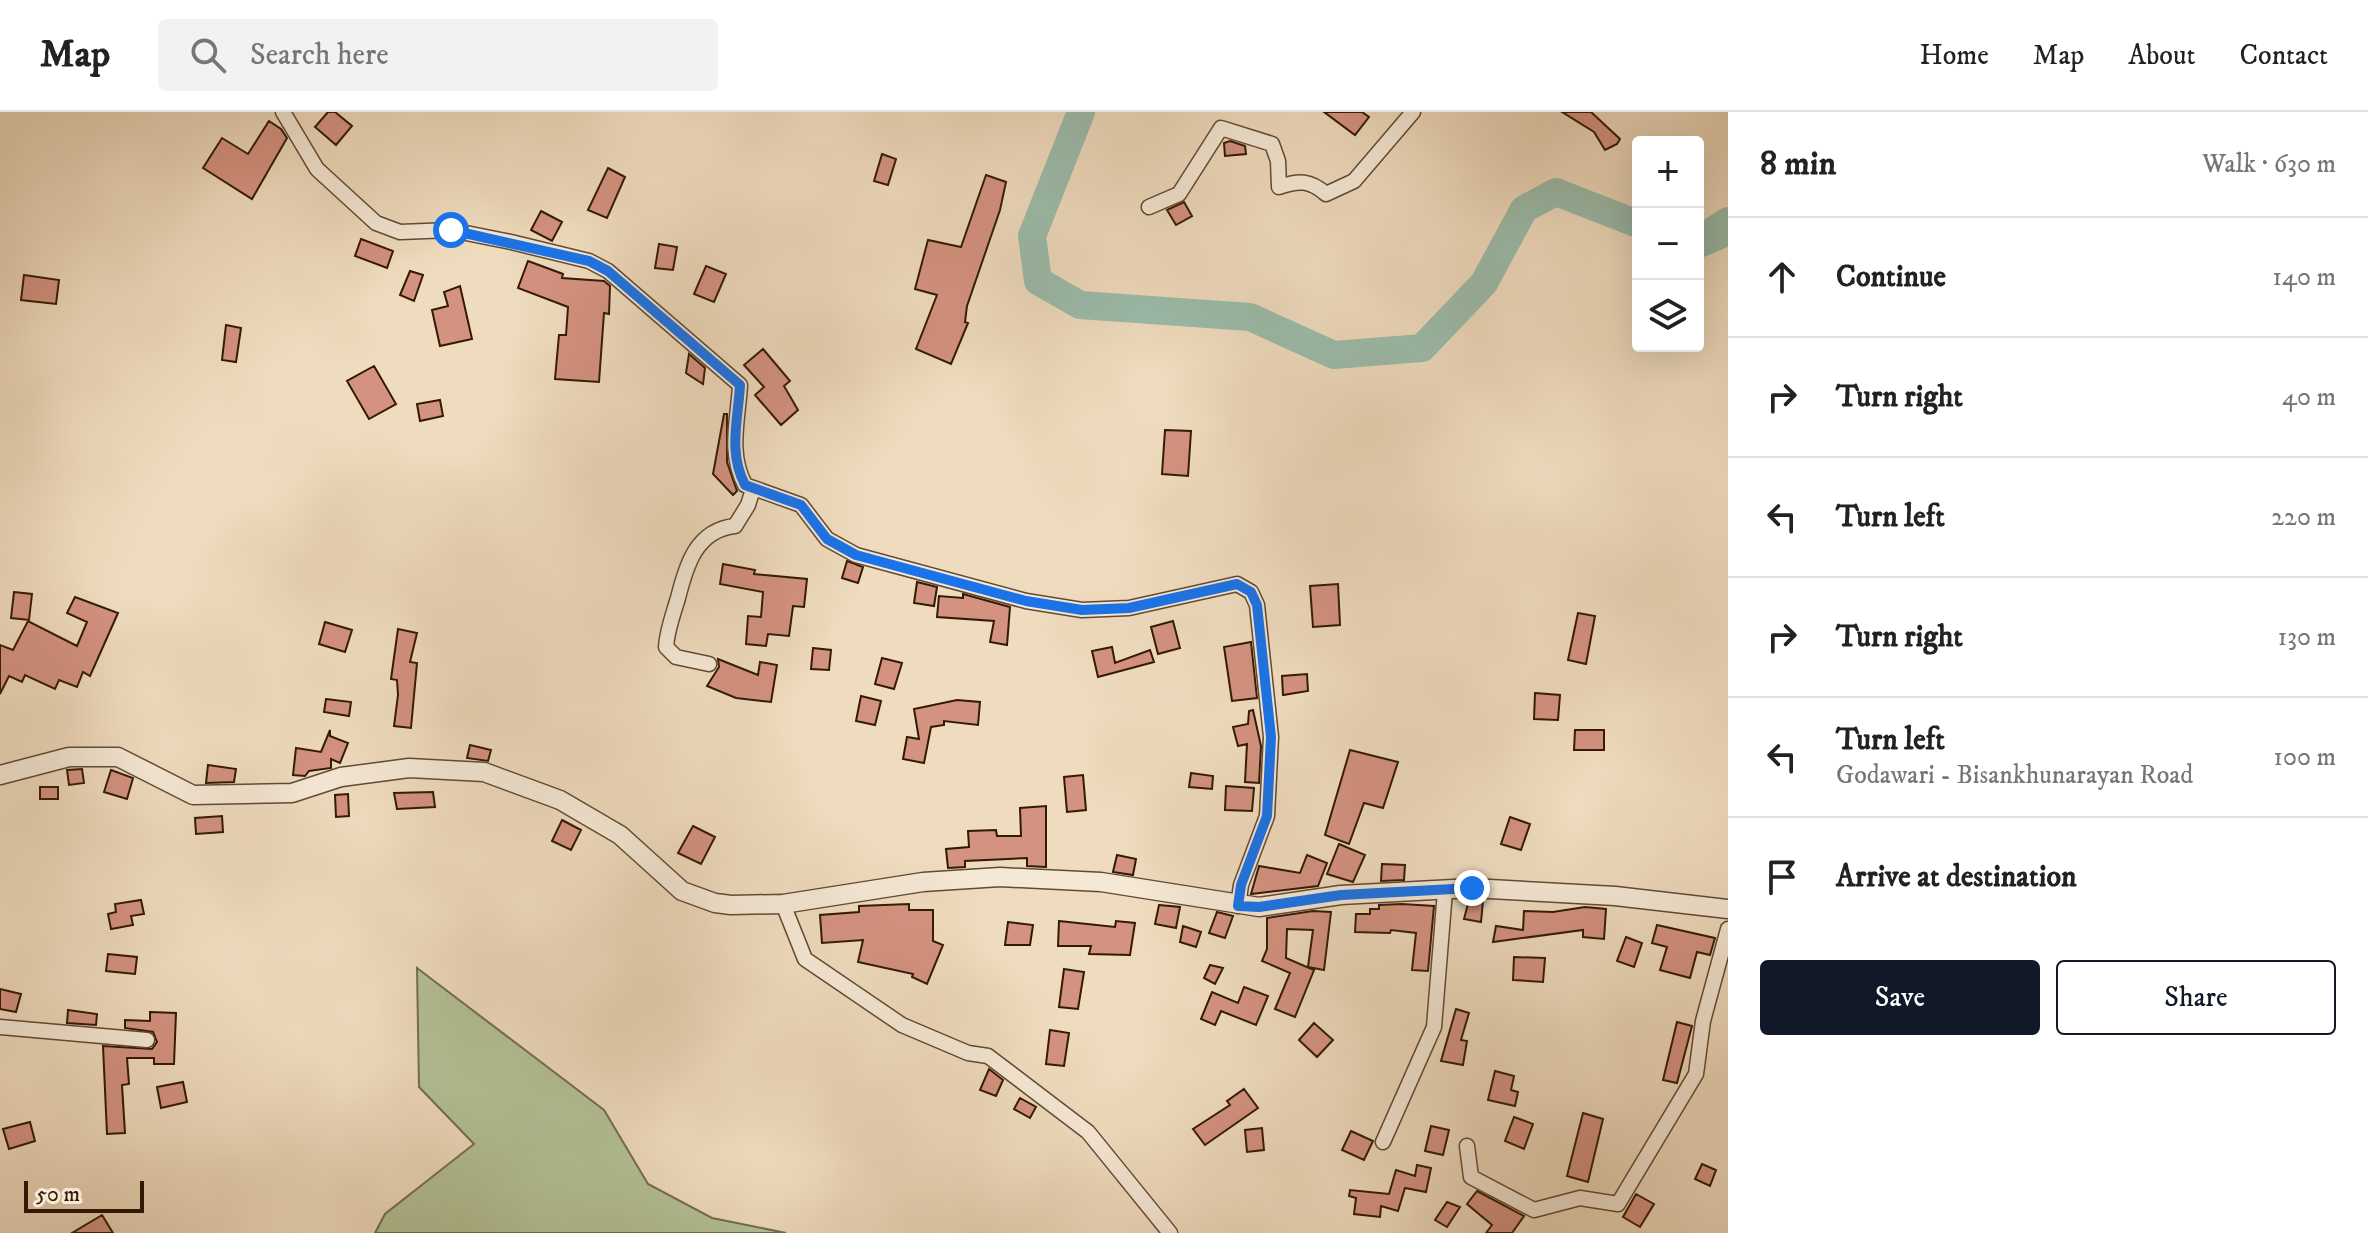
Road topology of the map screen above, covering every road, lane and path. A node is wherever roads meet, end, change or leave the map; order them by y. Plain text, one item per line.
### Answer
1 (283, 112) edge
2 (1413, 112) edge
3 (1149, 207) dead end
4 (753, 489) junction
5 (709, 664) dead end
6 (0, 775) edge
7 (1445, 891) junction
8 (783, 904) junction
9 (1238, 906) junction
10 (1728, 909) edge
11 (1728, 929) edge
12 (0, 1027) edge
13 (147, 1040) dead end
14 (1383, 1142) dead end
15 (1467, 1146) dead end
16 (1170, 1233) edge

1 - 4 street
2 - 3 street
4 - 5 street
4 - 9 street
6 - 8 street
7 - 9 street
7 - 10 street
7 - 14 street
8 - 9 street
8 - 16 street
11 - 15 street
12 - 13 street

